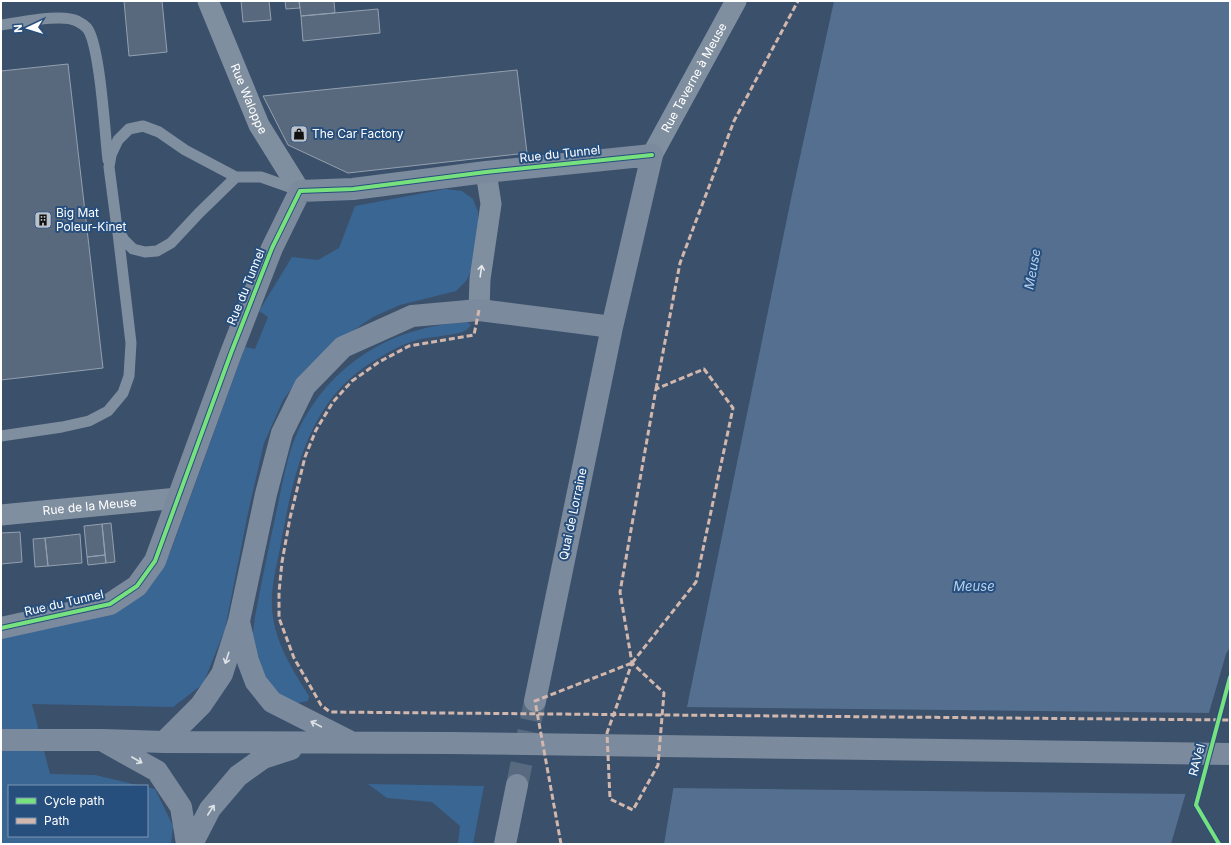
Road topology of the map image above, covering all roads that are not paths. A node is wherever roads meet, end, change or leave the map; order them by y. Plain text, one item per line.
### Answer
1 (208, 1) edge
2 (736, 1) edge
3 (1, 25) edge
4 (652, 155) junction
5 (109, 167) junction
6 (486, 172) junction
7 (236, 177) junction
8 (300, 190) junction
9 (117, 228) junction
10 (479, 310) junction
11 (612, 327) junction
12 (1, 436) edge
13 (178, 498) junction
14 (1, 515) edge
15 (239, 621) junction
16 (1, 628) edge
17 (535, 701) tunnel mouth
18 (1, 740) edge
19 (103, 740) junction
20 (164, 742) junction
21 (350, 742) junction
22 (310, 743) junction
23 (1230, 754) edge
24 (517, 785) tunnel mouth
25 (187, 844) edge
26 (192, 844) edge
27 (505, 844) edge

1 - 8 street, Rue Waloppe
2 - 4 street, Rue Taverne à Meuse
3 - 5 lane
4 - 6 main road, Rue du Tunnel
4 - 11 main road, Quai de Lorraine
5 - 7 lane
5 - 9 lane
6 - 8 main road, Rue du Tunnel
10 -> 6 street
7 - 8 lane
7 - 9 lane
8 - 13 main road, Rue du Tunnel
9 - 12 lane
10 - 11 main road
10 - 15 main road
11 - 17 main road, Quai de Lorraine
13 - 14 street, Rue de la Meuse
13 - 16 main road, Rue du Tunnel
15 -> 20 main road
21 -> 15 main road
18 - 19 main road
19 - 20 main road
19 -> 25 main road
20 - 22 main road
21 - 22 main road
21 - 23 main road, bridge
26 -> 22 main road
24 - 27 main road

